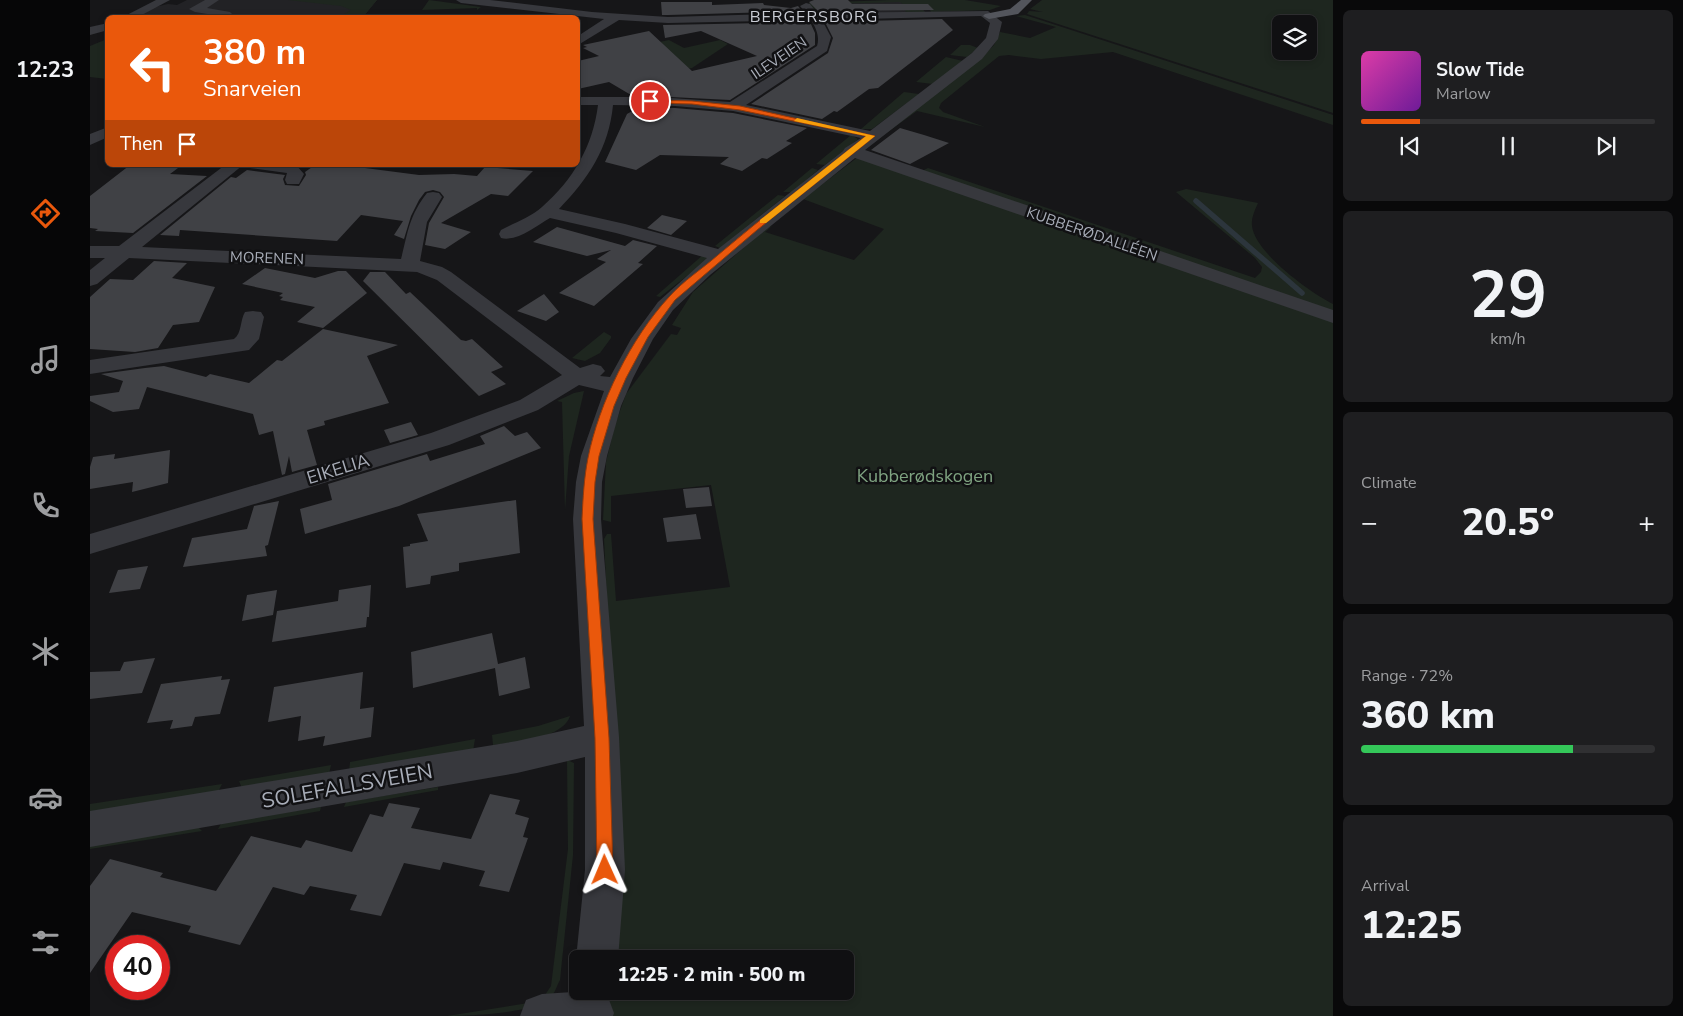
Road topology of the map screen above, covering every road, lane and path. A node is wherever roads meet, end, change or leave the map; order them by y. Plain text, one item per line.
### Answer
1 (165, 0) edge
2 (214, 0) edge
3 (461, 0) edge
4 (1020, 0) edge
5 (1027, 0) edge
6 (490, 4) junction
7 (813, 10) edge
8 (123, 13) edge
9 (482, 13) dead end
10 (226, 14) dead end
11 (986, 15) junction
12 (616, 17) junction
13 (580, 40) edge
14 (612, 96) junction
15 (580, 101) edge
16 (733, 107) junction
17 (105, 127) edge
18 (872, 136) junction
19 (90, 140) edge
20 (851, 151) junction
21 (232, 167) edge
22 (274, 167) edge
23 (293, 180) dead end
24 (434, 198) dead end
25 (547, 212) junction
26 (508, 234) dead end
27 (90, 252) edge
28 (124, 252) junction
29 (722, 256) junction
30 (410, 264) junction
31 (90, 280) edge
32 (253, 316) dead end
33 (1333, 317) edge
34 (91, 369) edge
35 (577, 376) junction
36 (622, 378) junction
37 (90, 544) edge
38 (602, 738) junction
39 (90, 829) edge
40 (598, 950) edge
41 (592, 1007) edge
42 (542, 1016) edge

1 - 8 street
2 - 10 street
3 - 6 street
4 - 11 main road
5 - 11 main road
6 - 9 street
6 - 12 street
7 - 11 street
7 - 12 street
7 - 16 street, ILEVEIEN
11 - 18 street
12 - 13 street
14 - 15 street
14 - 16 street
14 - 25 street
16 - 18 street
17 - 19 street
18 - 20 street
20 - 29 street
20 - 33 street, KUBBERØDALLÉEN
21 - 28 street
22 - 23 street
24 - 30 street
25 - 26 street
25 - 29 street
27 - 28 street, MORENEN
28 - 30 street, MORENEN
28 - 31 street
29 - 36 street
30 - 35 street, MORENEN
32 - 34 street
35 - 36 street
35 - 37 street, EIKELIA
36 - 38 street
38 - 39 street, SOLEFALLSVEIEN
38 - 40 street
41 - 42 street

